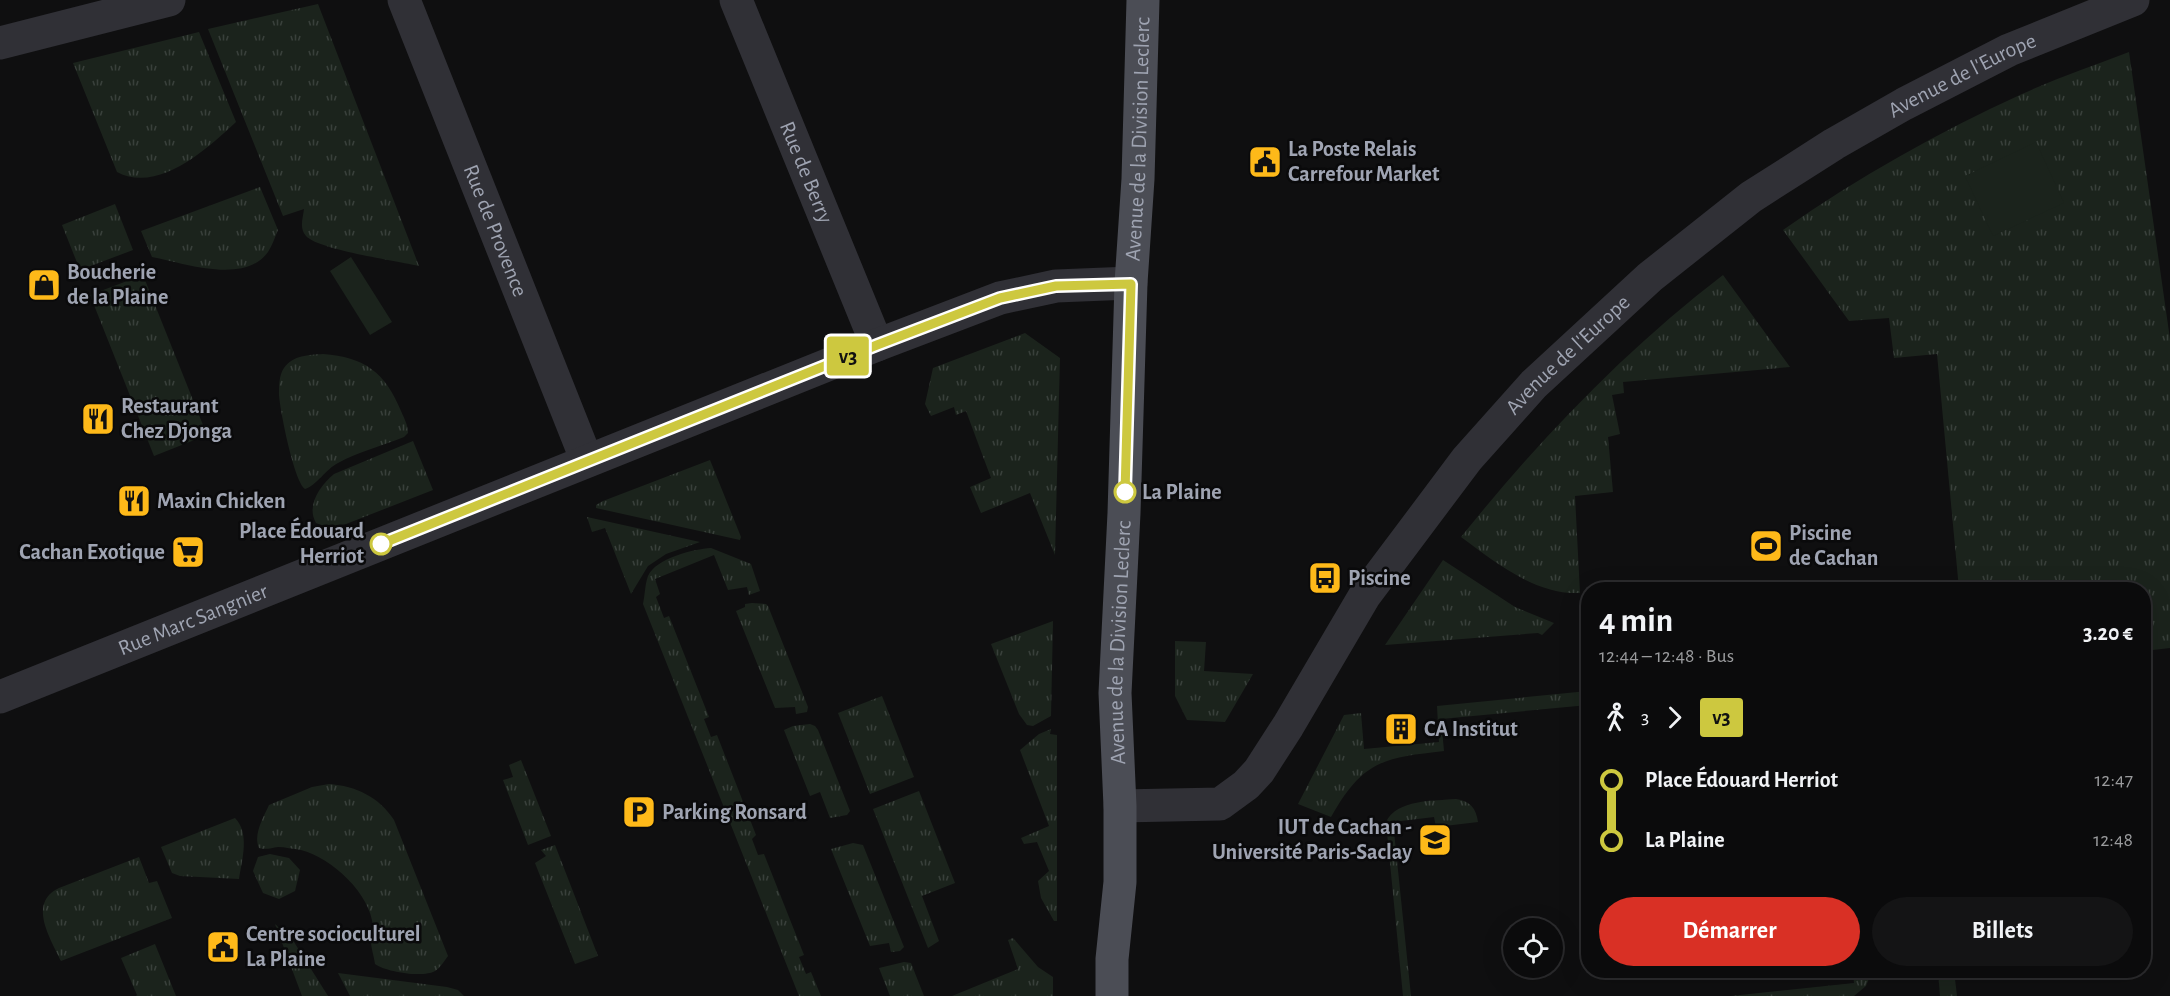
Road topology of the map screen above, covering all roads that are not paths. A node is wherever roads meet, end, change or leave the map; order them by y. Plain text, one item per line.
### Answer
1 (170, 0) edge
2 (404, 0) edge
3 (736, 0) edge
4 (1143, 0) edge
5 (2133, 0) edge
6 (0, 43) edge
7 (1131, 284) junction
8 (877, 345) junction
9 (587, 461) junction
10 (0, 697) edge
11 (1120, 806) junction
12 (1112, 996) edge

1 - 6 street
2 - 9 street, Rue de Provence
3 - 8 street, Rue de Berry
4 - 7 main road, Avenue de la Division Leclerc
5 - 11 street, Avenue de l'Europe
7 - 8 street, Rue Marc Sangnier
7 - 11 main road, Avenue de la Division Leclerc
8 - 9 street, Rue Marc Sangnier
9 - 10 street, Rue Marc Sangnier
11 - 12 main road, Avenue de la Division Leclerc

